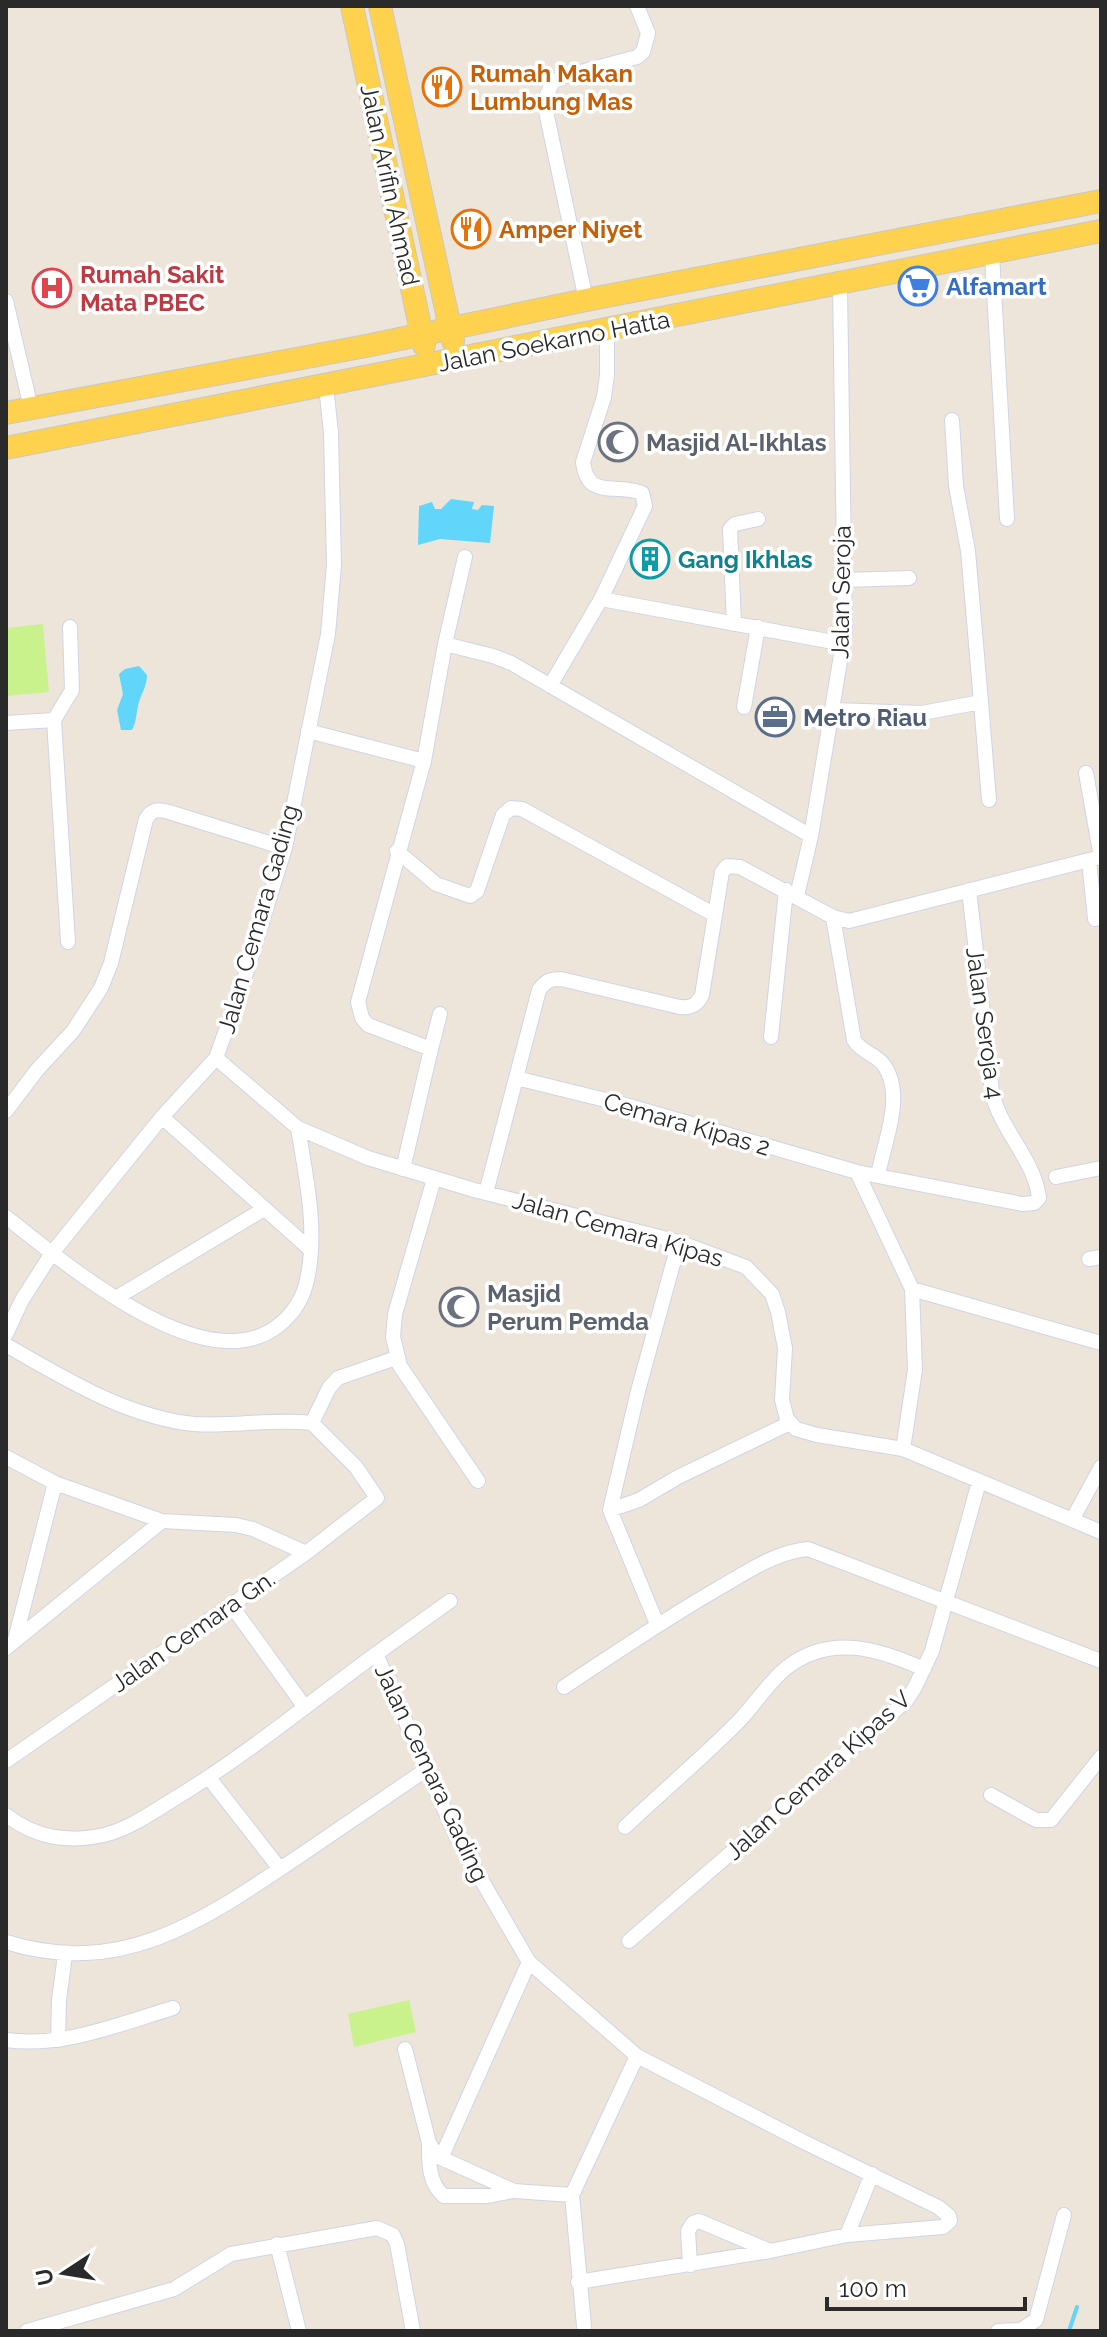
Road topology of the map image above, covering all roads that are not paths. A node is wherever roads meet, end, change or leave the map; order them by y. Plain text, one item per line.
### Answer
1 (352, 6) edge
2 (380, 6) edge
3 (637, 6) edge
4 (1101, 201) edge
5 (1101, 231) edge
6 (992, 255) junction
7 (840, 284) junction
8 (586, 300) junction
9 (6, 301) edge
10 (450, 328) junction
11 (607, 331) junction
12 (422, 334) junction
13 (378, 343) junction
14 (457, 359) junction
15 (428, 365) junction
16 (381, 375) junction
17 (326, 386) junction
18 (31, 408) junction
19 (6, 413) edge
20 (952, 420) dead end
21 (6, 448) edge
22 (758, 519) dead end
23 (1007, 519) dead end
24 (465, 557) dead end
25 (909, 578) dead end
26 (844, 580) junction
27 (601, 599) junction
28 (734, 624) junction
29 (70, 627) dead end
30 (758, 627) junction
31 (445, 644) junction
32 (844, 644) junction
33 (550, 686) junction
34 (981, 702) junction
35 (744, 707) dead end
36 (833, 710) junction
37 (54, 720) junction
38 (6, 723) edge
39 (308, 731) junction
40 (424, 761) junction
41 (1086, 773) dead end
42 (989, 800) dead end
43 (811, 836) junction
44 (285, 848) junction
45 (397, 851) junction
46 (1097, 858) edge
47 (969, 890) junction
48 (792, 893) junction
49 (715, 915) junction
50 (833, 917) junction
51 (1095, 919) dead end
52 (68, 942) dead end
53 (440, 1014) dead end
54 (771, 1037) dead end
55 (431, 1049) junction
56 (216, 1058) junction
57 (516, 1078) junction
58 (6, 1111) edge
59 (162, 1117) junction
60 (298, 1128) junction
61 (1101, 1168) edge
62 (403, 1169) junction
63 (857, 1172) junction
64 (878, 1175) junction
65 (1056, 1177) dead end
66 (434, 1179) junction
67 (486, 1193) junction
68 (264, 1209) junction
69 (6, 1217) edge
70 (679, 1242) junction
71 (311, 1250) junction
72 (52, 1253) junction
73 (912, 1289) junction
74 (116, 1298) junction
75 (6, 1334) edge
76 (1101, 1343) edge
77 (6, 1345) edge
78 (396, 1358) junction
79 (312, 1423) junction
80 (790, 1423) junction
81 (903, 1449) junction
82 (6, 1457) edge
83 (1101, 1467) edge
84 (478, 1481) dead end
85 (979, 1482) junction
86 (55, 1483) junction
87 (610, 1510) junction
88 (1072, 1520) junction
89 (162, 1521) junction
90 (1101, 1532) edge
91 (306, 1553) junction
92 (450, 1601) dead end
93 (945, 1603) junction
94 (231, 1605) junction
95 (657, 1624) junction
96 (11, 1644) edge
97 (376, 1654) junction
98 (1101, 1661) edge
99 (924, 1669) junction
100 (564, 1687) dead end
101 (304, 1706) junction
102 (1101, 1757) edge
103 (6, 1761) edge
104 (427, 1769) junction
105 (209, 1778) junction
106 (991, 1795) dead end
107 (6, 1815) edge
108 (625, 1827) dead end
109 (280, 1869) junction
110 (629, 1941) dead end
111 (6, 1942) edge
112 (65, 1955) junction
113 (529, 1962) junction
114 (173, 2008) dead end
115 (6, 2040) edge
116 (58, 2040) junction
117 (405, 2049) dead end
118 (637, 2056) junction
119 (429, 2143) junction
120 (441, 2158) junction
121 (872, 2174) junction
122 (514, 2191) junction
123 (572, 2195) junction
124 (1064, 2215) dead end
125 (847, 2235) junction
126 (277, 2244) junction
127 (770, 2251) junction
128 (690, 2265) junction
129 (578, 2282) junction
130 (584, 2326) dead end
131 (27, 2331) edge
132 (299, 2331) edge
133 (413, 2331) edge
134 (998, 2331) edge

1 - 12 main road, Jalan Arifin Ahmad
2 - 10 main road, Jalan Arifin Ahmad
3 - 8 street
4 - 8 main road, Jalan Soekarno Hatta
5 - 6 main road, Jalan Soekarno Hatta
6 - 7 main road, Jalan Soekarno Hatta
6 - 23 street
7 - 11 main road, Jalan Soekarno Hatta
7 - 26 street, Jalan Seroja
8 - 10 main road, Jalan Soekarno Hatta
9 - 18 street
10 - 12 main road, Jalan Soekarno Hatta
10 - 14 main road, Jalan Arifin Ahmad
11 - 14 main road, Jalan Soekarno Hatta
11 - 27 street
12 - 13 main road, Jalan Soekarno Hatta
12 - 15 main road, Jalan Arifin Ahmad
13 - 16 main road
13 - 18 main road, Jalan Soekarno Hatta
14 - 15 main road, Jalan Soekarno Hatta
15 - 16 main road, Jalan Soekarno Hatta
16 - 17 main road, Jalan Soekarno Hatta
17 - 21 main road, Jalan Soekarno Hatta
17 - 39 street, Jalan Cemara Gading
18 - 19 main road, Jalan Soekarno Hatta
20 - 34 street
22 - 28 street
24 - 31 street
25 - 26 street
26 - 32 street, Jalan Seroja
27 - 28 street
27 - 33 street
28 - 30 street
29 - 37 street
30 - 32 street
30 - 35 street
31 - 33 street
31 - 40 street
32 - 36 street, Jalan Seroja
33 - 43 street
34 - 36 street
34 - 42 street
36 - 43 street, Jalan Seroja
37 - 38 street
37 - 52 street
39 - 40 street
39 - 44 street, Jalan Cemara Gading
40 - 45 street
41 - 46 street
43 - 48 street, Jalan Seroja
44 - 56 street, Jalan Cemara Gading
44 - 58 street
45 - 49 street
45 - 55 street
46 - 47 street
46 - 51 street
47 - 50 street
47 - 64 street, Jalan Seroja 4
48 - 49 street
48 - 50 street
48 - 54 street, Jalan Seroja
49 - 57 street
50 - 64 street
53 - 55 street
55 - 62 street
56 - 59 street, Jalan Cemara Gading
56 - 60 street, Jalan Cemara Kipas
57 - 63 street, Cemara Kipas 2
57 - 67 street
59 - 68 street
59 - 72 street, Jalan Cemara Gading
60 - 62 street, Jalan Cemara Kipas
60 - 71 street
61 - 65 street
62 - 66 street, Jalan Cemara Kipas
63 - 64 street, Jalan Seroja 4
63 - 73 street
66 - 67 street, Jalan Cemara Kipas
66 - 78 street
67 - 70 street, Jalan Cemara Kipas
68 - 71 street
68 - 74 street
69 - 72 street
70 - 80 street, Jalan Cemara Kipas
70 - 87 street
71 - 74 street
72 - 74 street
72 - 75 street, Jalan Cemara Gading
73 - 76 street
73 - 81 street
77 - 79 street
78 - 79 street
78 - 84 street
79 - 91 street, Jalan Cemara Gn.
80 - 81 street
80 - 87 street
81 - 85 street
82 - 86 street
83 - 88 street
85 - 88 street
85 - 93 street, Jalan Cemara Kipas V
86 - 89 street
86 - 96 street
87 - 95 street
88 - 90 street
89 - 91 street
89 - 96 street
91 - 94 street, Jalan Cemara Gn.
92 - 97 street
93 - 95 street
93 - 98 street
93 - 99 street, Jalan Cemara Kipas V
94 - 101 street
94 - 103 street, Jalan Cemara Gn.
95 - 100 street
97 - 101 street, Jalan Cemara Gading
97 - 104 street, Jalan Cemara Gading
99 - 108 street
99 - 110 street, Jalan Cemara Kipas V
101 - 105 street, Jalan Cemara Gading
102 - 106 street
104 - 109 street
104 - 113 street, Jalan Cemara Gading
105 - 107 street, Jalan Cemara Gading
105 - 109 street
109 - 112 street
111 - 112 street
112 - 116 street
113 - 118 street, Jalan Cemara Gading
113 - 120 street
114 - 116 street
115 - 116 street
117 - 119 street
118 - 121 street, Jalan Cemara Gading
118 - 123 street
119 - 120 street
119 - 122 street
120 - 122 street
121 - 125 street
121 - 125 street, Jalan Cemara Gading
122 - 123 street
123 - 129 street
124 - 134 street
125 - 127 street
126 - 131 street
126 - 132 street
126 - 133 street
127 - 128 street
127 - 128 street
128 - 129 street
129 - 130 street

